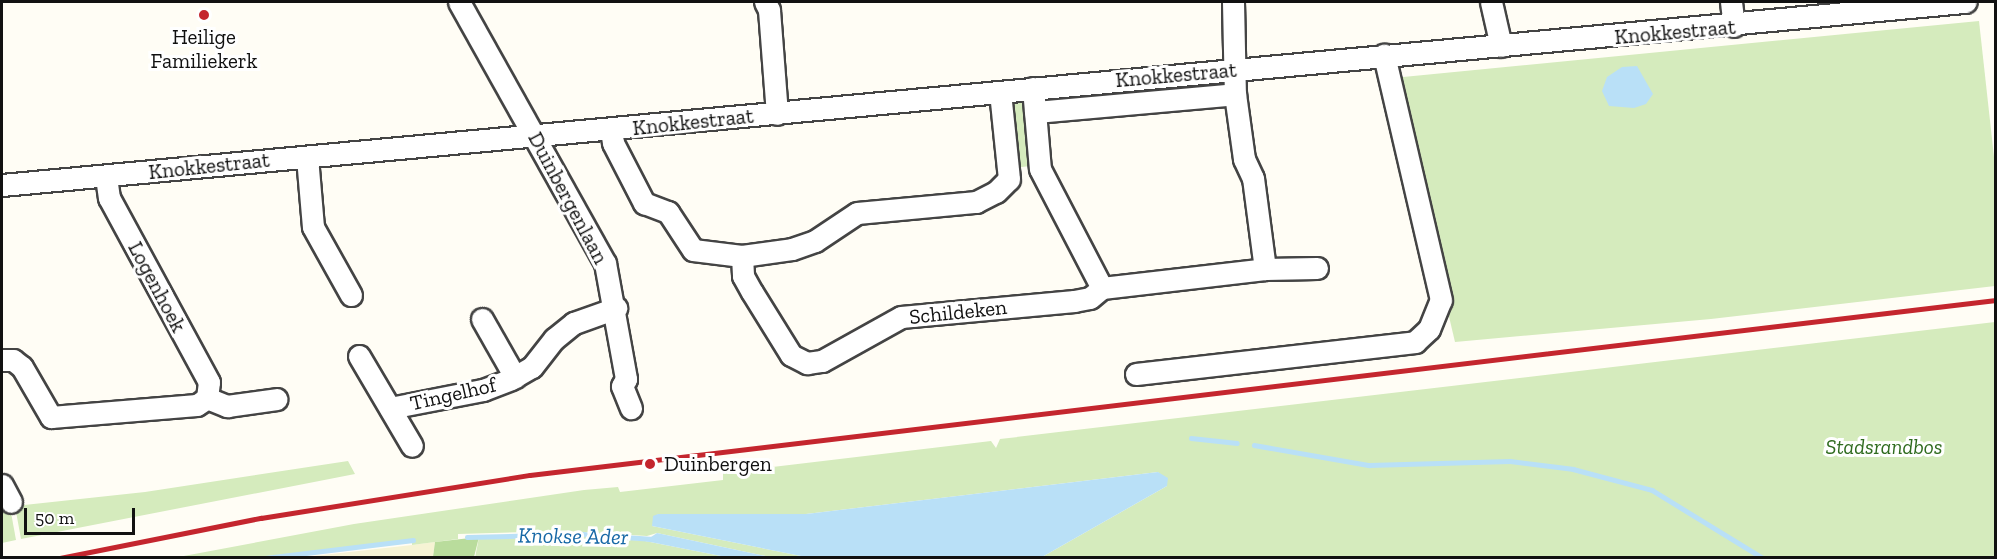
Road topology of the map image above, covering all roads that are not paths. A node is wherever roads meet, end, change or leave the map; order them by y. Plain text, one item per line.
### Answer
1 (459, 2) edge
2 (765, 2) edge
3 (1233, 2) edge
4 (1491, 2) edge
5 (1731, 2) edge
6 (1965, 2) edge
7 (1734, 26) junction
8 (1501, 46) junction
9 (1384, 55) junction
10 (1233, 69) junction
11 (1033, 88) junction
12 (1000, 92) junction
13 (1235, 94) junction
14 (1035, 112) junction
15 (777, 114) junction
16 (611, 130) junction
17 (536, 136) junction
18 (307, 157) junction
19 (1040, 169) junction
20 (106, 176) junction
21 (1009, 179) junction
22 (2, 185) edge
23 (742, 256) junction
24 (1317, 268) dead end
25 (1265, 269) junction
26 (1102, 288) junction
27 (351, 295) dead end
28 (616, 308) junction
29 (482, 319) dead end
30 (359, 356) dead end
31 (2, 360) edge
32 (1136, 374) dead end
33 (515, 377) junction
34 (207, 398) junction
35 (277, 399) dead end
36 (390, 408) junction
37 (631, 408) dead end
38 (412, 446) dead end

1 - 17 street, Duinbergenlaan
2 - 15 street
3 - 10 street
4 - 8 street
5 - 7 street
6 - 7 street, Knokkestraat
7 - 8 street, Knokkestraat
8 - 9 street, Knokkestraat
9 - 10 street, Knokkestraat
9 - 32 street
10 - 11 street, Knokkestraat
10 - 13 street
11 - 12 street, Knokkestraat
11 - 14 street
12 - 15 street, Knokkestraat
12 - 21 street
13 - 14 street, Knokkestraat
13 - 25 street
14 - 19 street
15 - 16 street, Knokkestraat
16 - 17 street, Knokkestraat
16 - 23 street
17 - 18 street, Knokkestraat
17 - 28 street, Duinbergenlaan
18 - 20 street, Knokkestraat
18 - 27 street
19 - 21 street
19 - 26 street
20 - 22 street, Knokkestraat
20 - 34 street, Logenhoek
21 - 23 street
23 - 26 street, Schildeken
24 - 25 street, Schildeken
25 - 26 street, Schildeken
28 - 33 street, Tingelhof
28 - 37 street, Duinbergenlaan
29 - 33 street, Tingelhof
30 - 36 street, Tingelhof
31 - 34 street
33 - 36 street, Tingelhof
34 - 35 street
36 - 38 street, Tingelhof

